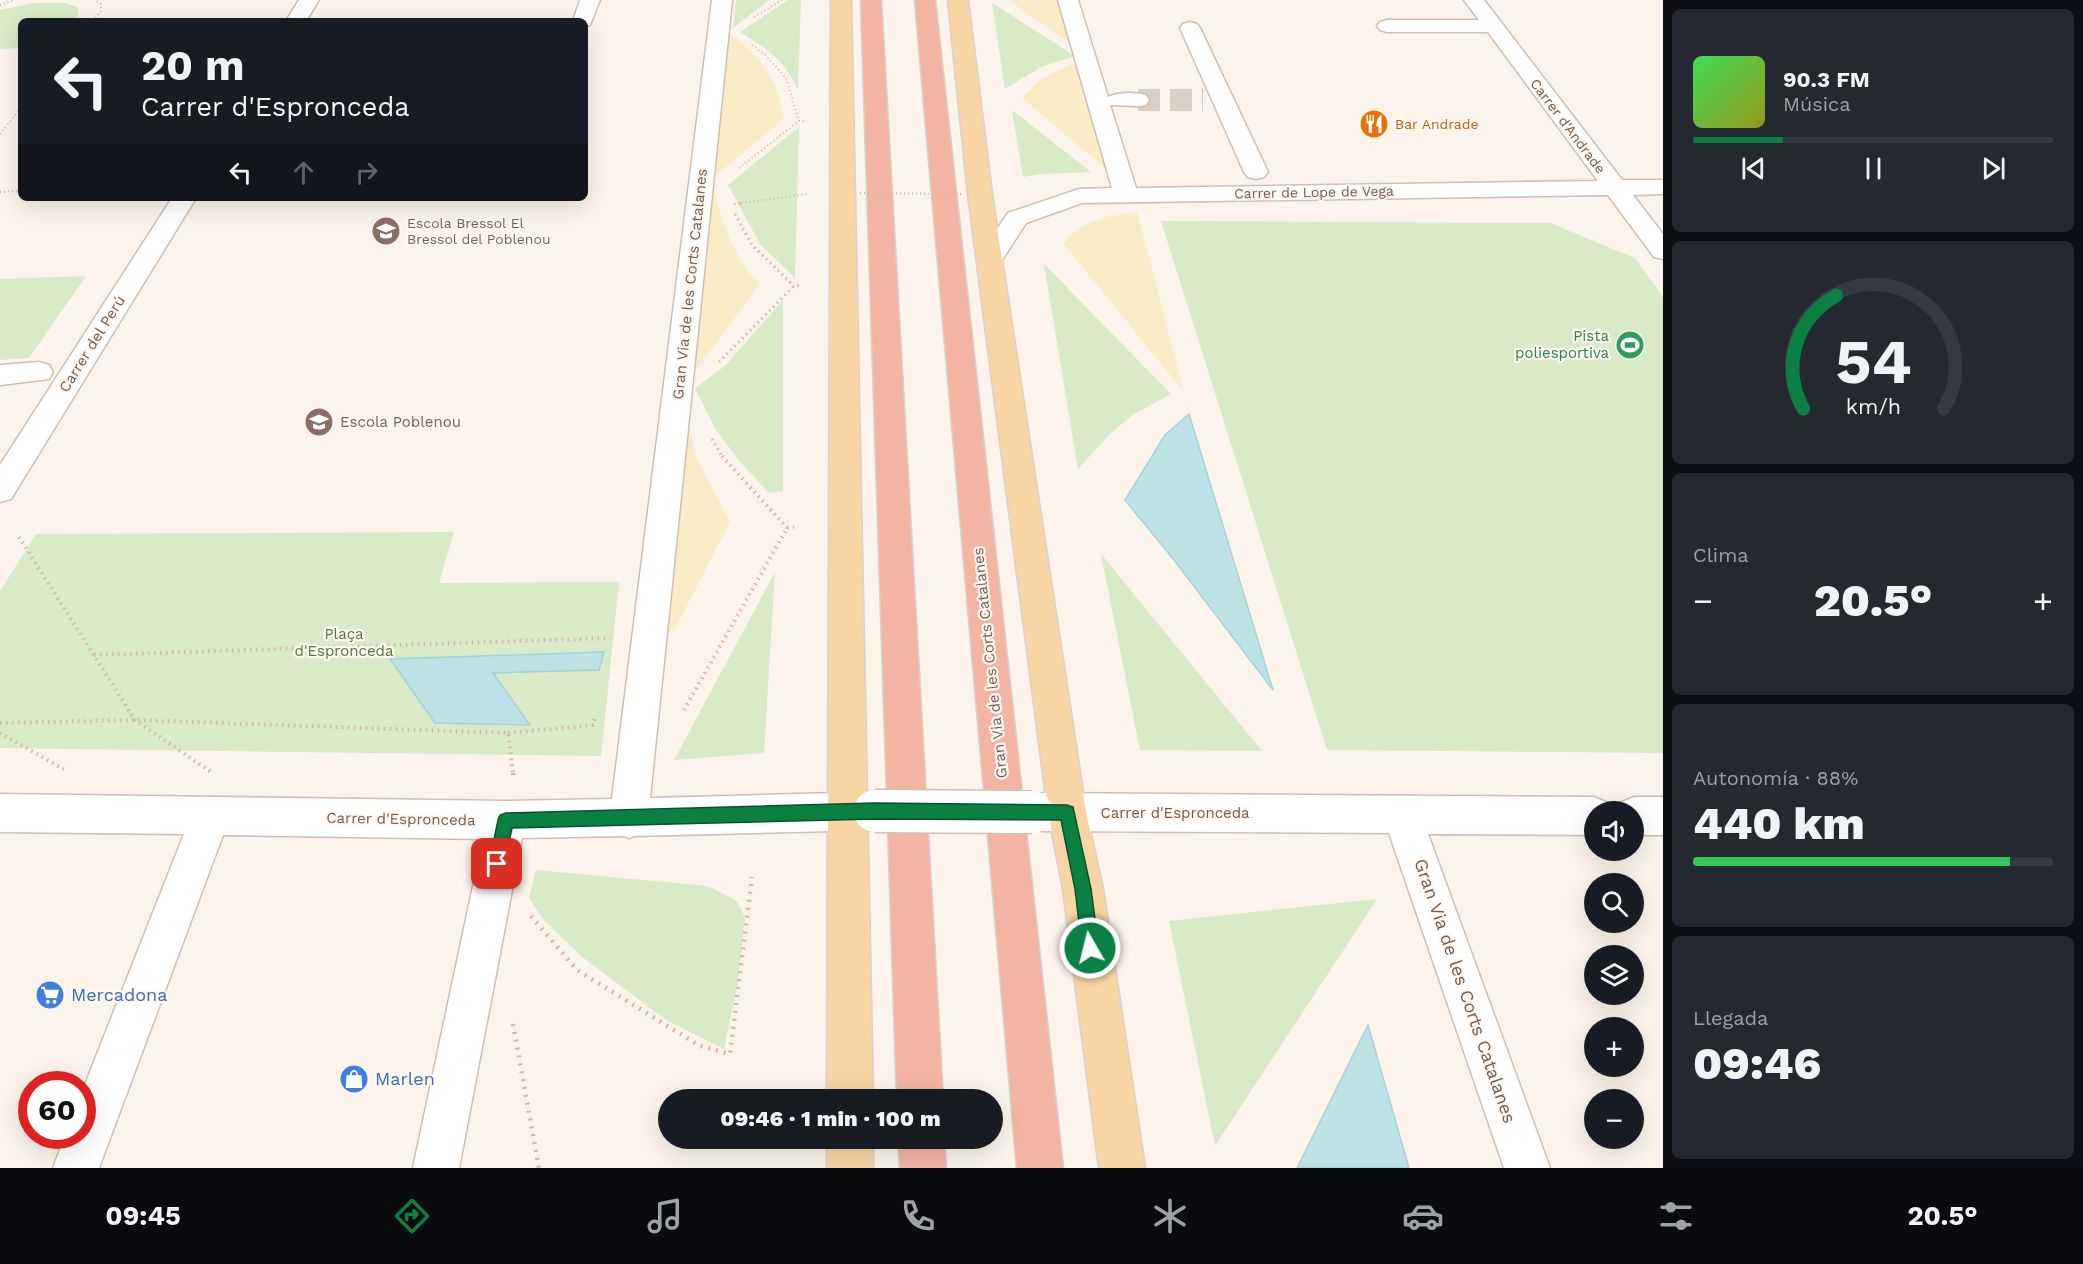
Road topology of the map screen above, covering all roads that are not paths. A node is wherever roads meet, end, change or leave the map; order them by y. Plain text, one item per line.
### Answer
1 (309, 0) edge
2 (590, 0) edge
3 (722, 0) edge
4 (841, 0) edge
5 (871, 0) edge
6 (925, 0) edge
7 (958, 0) edge
8 (1068, 0) edge
9 (1474, 0) edge
10 (298, 18) edge
11 (584, 18) edge
12 (1387, 26) dead end
13 (1494, 26) junction
14 (1190, 28) dead end
15 (1116, 100) dead end
16 (1138, 100) tunnel mouth
17 (1256, 171) dead end
18 (1614, 187) junction
19 (1663, 188) edge
20 (1126, 195) junction
21 (182, 201) edge
22 (1663, 250) edge
23 (990, 259) junction
24 (39, 372) dead end
25 (0, 375) edge
26 (0, 490) edge
27 (510, 801) junction
28 (862, 812) junction
29 (1050, 812) junction
30 (0, 813) edge
31 (1402, 814) junction
32 (1584, 816) edge
33 (1644, 816) edge
34 (1663, 816) edge
35 (210, 817) junction
36 (629, 819) junction
37 (850, 1089) edge
38 (920, 1089) edge
39 (850, 1149) edge
40 (922, 1149) edge
41 (76, 1168) edge
42 (436, 1168) edge
43 (850, 1168) edge
44 (923, 1168) edge
45 (1040, 1168) edge
46 (1122, 1168) edge
47 (1527, 1168) edge

1 - 10 street
2 - 11 street
3 - 36 street, Gran Via de les Corts Catalanes
4 - 28 main road
5 - 38 highway
6 - 45 highway, Gran Via de les Corts Catalanes
7 - 23 main road
8 - 20 street
9 - 13 street, Carrer d'Andrade
12 - 13 street
13 - 18 street, Carrer d'Andrade
14 - 17 street
15 - 16 street
18 - 19 street, Carrer de Lope de Vega
18 - 20 street, Carrer de Lope de Vega
18 - 22 street, Carrer d'Andrade
20 - 23 street, Carrer de Lope de Vega
21 - 26 street, Carrer del Perú
23 - 29 main road
24 - 25 street
27 - 35 street, Carrer d'Espronceda
27 - 36 street, Carrer d'Espronceda
27 - 42 street
28 - 29 street, Carrer d'Espronceda, bridge
28 - 36 street, Carrer d'Espronceda
28 - 37 main road
29 - 31 street, Carrer d'Espronceda
29 - 46 main road
30 - 35 street, Carrer d'Espronceda
31 - 32 street, Carrer d'Espronceda
31 - 47 street, Gran Via de les Corts Catalanes
33 - 34 street
35 - 41 street
39 - 43 main road
40 - 44 highway

